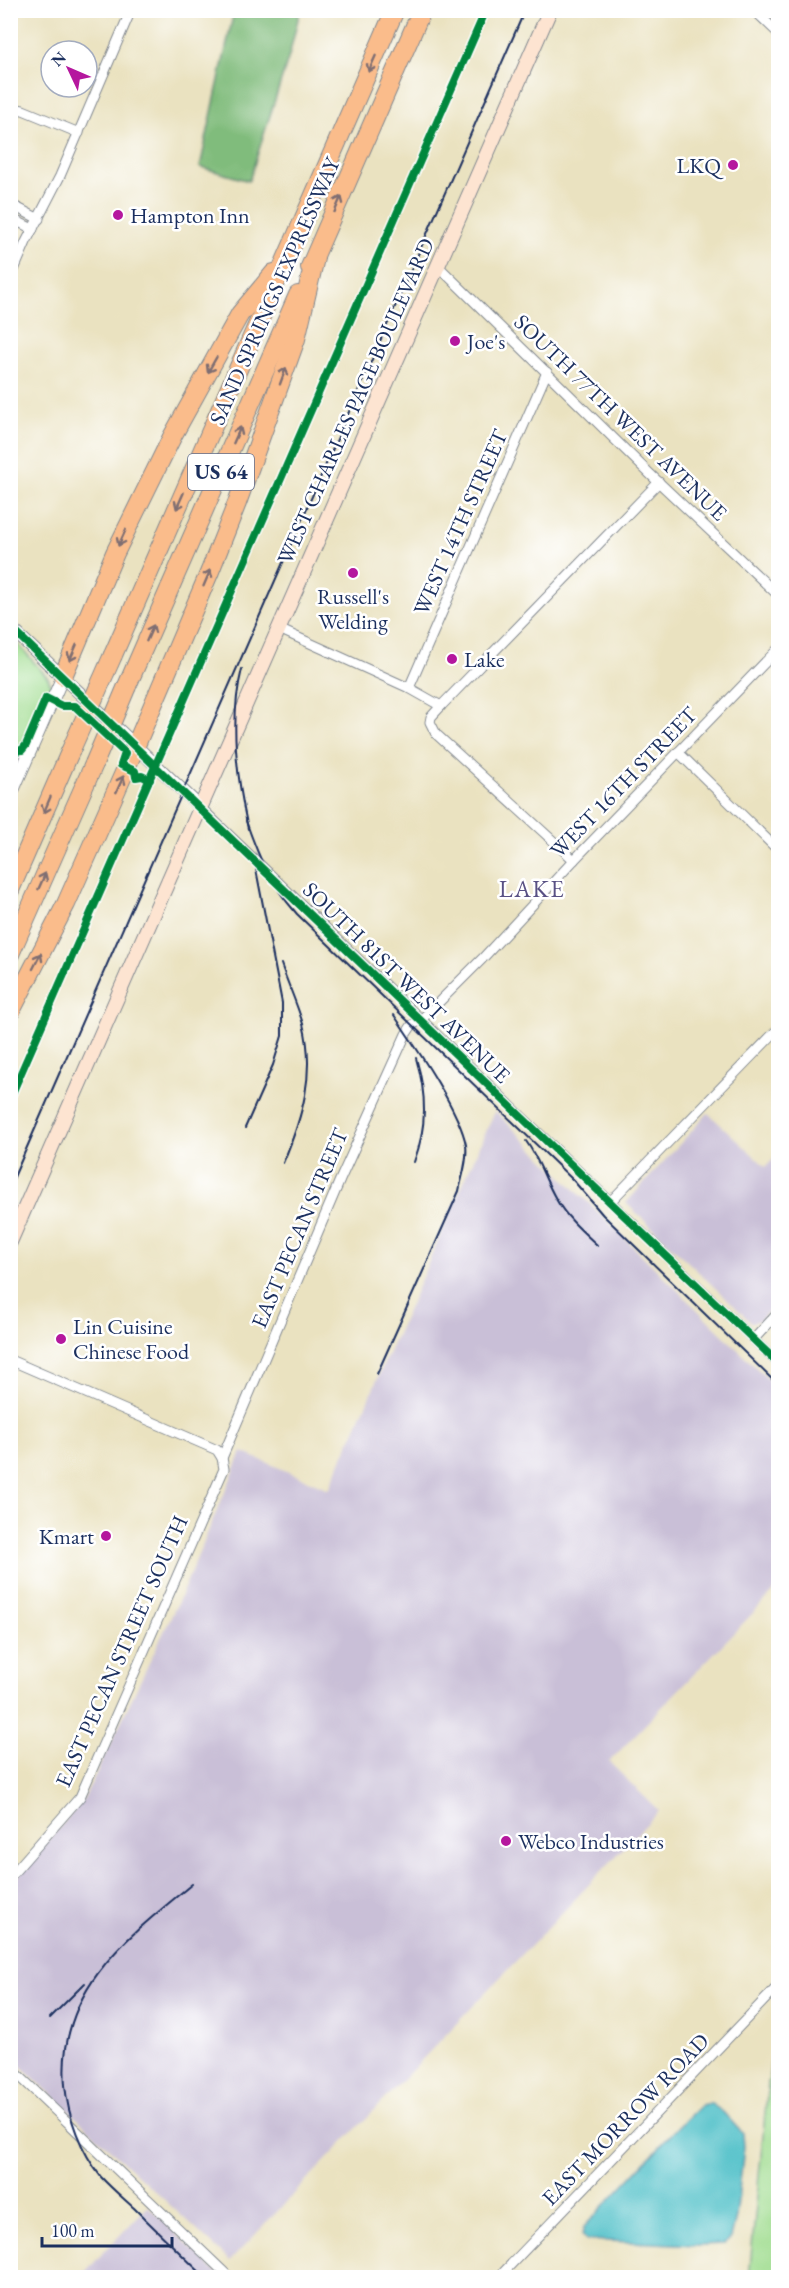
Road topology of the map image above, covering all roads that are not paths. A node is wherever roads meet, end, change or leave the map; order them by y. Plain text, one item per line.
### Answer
1 (131, 10) edge
2 (395, 10) edge
3 (422, 10) edge
4 (550, 10) edge
5 (754, 10) edge
6 (778, 33) edge
7 (10, 112) edge
8 (79, 133) junction
9 (10, 204) edge
10 (10, 218) edge
11 (39, 219) junction
12 (33, 230) junction
13 (288, 255) junction
14 (315, 258) junction
15 (437, 265) junction
16 (10, 279) edge
17 (547, 372) junction
18 (659, 482) junction
19 (778, 595) edge
20 (10, 627) edge
21 (279, 628) junction
22 (778, 649) edge
23 (63, 676) junction
24 (409, 688) junction
25 (441, 706) junction
26 (135, 747) junction
27 (678, 752) junction
28 (10, 797) edge
29 (201, 808) junction
30 (778, 850) edge
31 (574, 860) junction
32 (10, 890) edge
33 (10, 954) edge
34 (10, 1013) edge
35 (421, 1020) junction
36 (778, 1029) edge
37 (611, 1201) junction
38 (10, 1242) edge
39 (778, 1313) edge
40 (754, 1339) junction
41 (10, 1360) edge
42 (778, 1363) edge
43 (222, 1458) junction
44 (10, 1877) edge
45 (778, 1986) edge
46 (10, 2067) edge
47 (230, 2277) edge
48 (498, 2277) edge

1 - 8 street
2 -> 13 highway, SAND SPRINGS EXPRESSWAY / US 64
14 -> 3 highway, SAND SPRINGS EXPRESSWAY / US 64
4 - 15 main road, WEST CHARLES PAGE BOULEVARD
5 - 6 street
7 - 8 street
8 - 11 street
9 - 11 street
10 - 12 street
11 - 12 street
12 - 16 street
13 -> 23 highway
13 -> 32 highway, SAND SPRINGS EXPRESSWAY / US 64, bridge
26 -> 14 highway
33 -> 14 highway, SAND SPRINGS EXPRESSWAY / US 64, bridge
15 - 17 street, SOUTH 77TH WEST AVENUE
15 - 21 main road, WEST CHARLES PAGE BOULEVARD
17 - 18 street, SOUTH 77TH WEST AVENUE
17 - 24 street, WEST 14TH STREET
18 - 19 street, SOUTH 77TH WEST AVENUE
18 - 25 street
20 - 23 street, SOUTH 81ST WEST AVENUE
21 - 24 street
21 - 29 main road, WEST CHARLES PAGE BOULEVARD
22 - 27 street, WEST 16TH STREET
23 - 26 street, SOUTH 81ST WEST AVENUE
23 - 28 street
24 - 25 street
25 - 31 street
26 - 29 street, SOUTH 81ST WEST AVENUE
34 -> 26 highway
27 - 30 street
27 - 31 street, WEST 16TH STREET
29 - 35 street, SOUTH 81ST WEST AVENUE
29 - 38 main road, WEST CHARLES PAGE BOULEVARD
31 - 35 street, WEST 16TH STREET
35 - 37 street, SOUTH 81ST WEST AVENUE
35 - 43 street, EAST PECAN STREET
36 - 37 street
37 - 40 street, SOUTH 81ST WEST AVENUE
39 - 40 street
40 - 42 street, SOUTH 81ST WEST AVENUE
41 - 43 street
43 - 44 street, EAST PECAN STREET SOUTH
45 - 48 street, EAST MORROW ROAD
46 - 47 street

